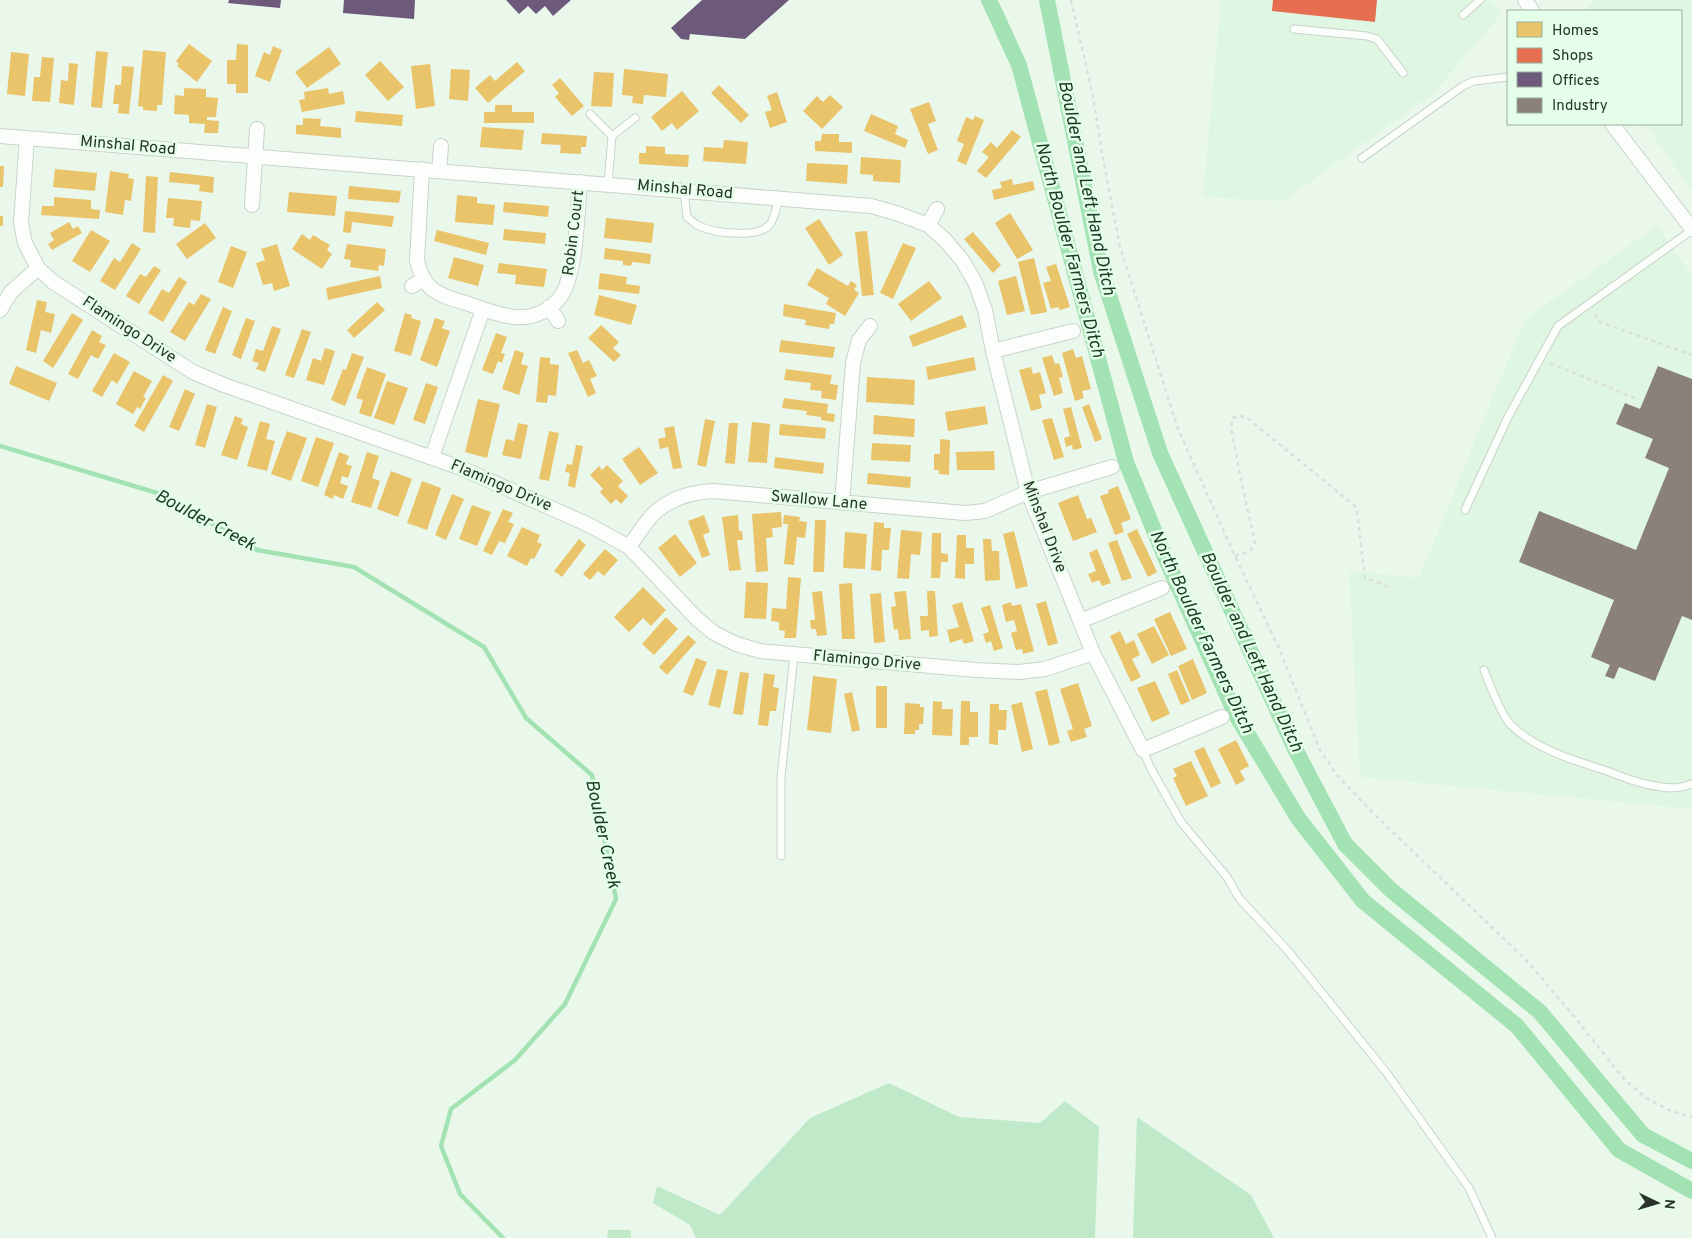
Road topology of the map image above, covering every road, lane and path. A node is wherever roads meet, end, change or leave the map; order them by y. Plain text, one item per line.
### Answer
1 (1072, 0) edge
2 (1480, 0) edge
3 (1462, 15) dead end
4 (1294, 29) dead end
5 (1403, 73) dead end
6 (1507, 77) edge
7 (590, 114) dead end
8 (635, 118) dead end
9 (1613, 125) edge
10 (257, 129) dead end
11 (0, 136) edge
12 (612, 136) junction
13 (27, 138) junction
14 (441, 146) dead end
15 (255, 156) junction
16 (1362, 158) dead end
17 (422, 170) junction
18 (439, 171) junction
19 (580, 182) junction
20 (608, 184) junction
21 (684, 190) junction
22 (779, 198) junction
23 (252, 205) dead end
24 (937, 209) dead end
25 (928, 225) junction
26 (1692, 229) edge
27 (38, 268) junction
28 (1589, 304) junction
29 (549, 307) junction
30 (483, 309) junction
31 (0, 310) edge
32 (558, 321) dead end
33 (870, 326) dead end
34 (1073, 331) dead end
35 (993, 351) junction
36 (1692, 355) edge
37 (1539, 359) junction
38 (1637, 400) dead end
39 (432, 457) junction
40 (1112, 466) dead end
41 (1028, 492) junction
42 (842, 503) junction
43 (1465, 510) dead end
44 (628, 547) junction
45 (1235, 556) junction
46 (1162, 588) dead end
47 (1391, 589) dead end
48 (1080, 621) junction
49 (1093, 653) junction
50 (794, 655) junction
51 (1484, 670) dead end
52 (1222, 718) dead end
53 (1143, 750) junction
54 (1692, 784) edge
55 (781, 856) dead end
56 (1692, 1117) edge
57 (1492, 1238) edge

1 - 45 path
2 - 3 lane
4 - 5 lane
6 - 16 lane
7 - 12 lane
8 - 12 lane
9 - 26 street
10 - 15 street
11 - 13 street, Minshal Road
12 - 20 lane
13 - 15 street, Minshal Road
13 - 27 street, Flamingo Drive
14 - 18 street
15 - 17 street, Minshal Road
15 - 23 street
17 - 18 street, Minshal Road
17 - 30 street, Robin Court
18 - 19 street, Minshal Road
19 - 20 street, Minshal Road
19 - 29 street, Robin Court
20 - 21 street, Minshal Road
21 - 22 street, Minshal Road
21 - 22 lane
22 - 25 street, Minshal Road
24 - 25 street
25 - 35 street, Minshal Drive
26 - 28 lane
27 - 31 street
27 - 39 street, Flamingo Drive
28 - 36 path
28 - 37 lane
29 - 30 street, Robin Court
29 - 32 street
30 - 39 street
33 - 42 street
34 - 35 street
35 - 41 street, Minshal Drive
37 - 38 path
37 - 43 lane
39 - 44 street, Flamingo Drive
40 - 41 street, Swallow Lane
41 - 42 street, Swallow Lane
41 - 48 street, Minshal Drive
42 - 44 street, Swallow Lane
44 - 50 street, Flamingo Drive
45 - 47 path
45 - 56 path
46 - 48 street
48 - 49 street, Minshal Drive
49 - 50 street, Flamingo Drive
49 - 53 street, Minshal Drive
50 - 55 lane
51 - 54 lane
52 - 53 street
53 - 57 lane

